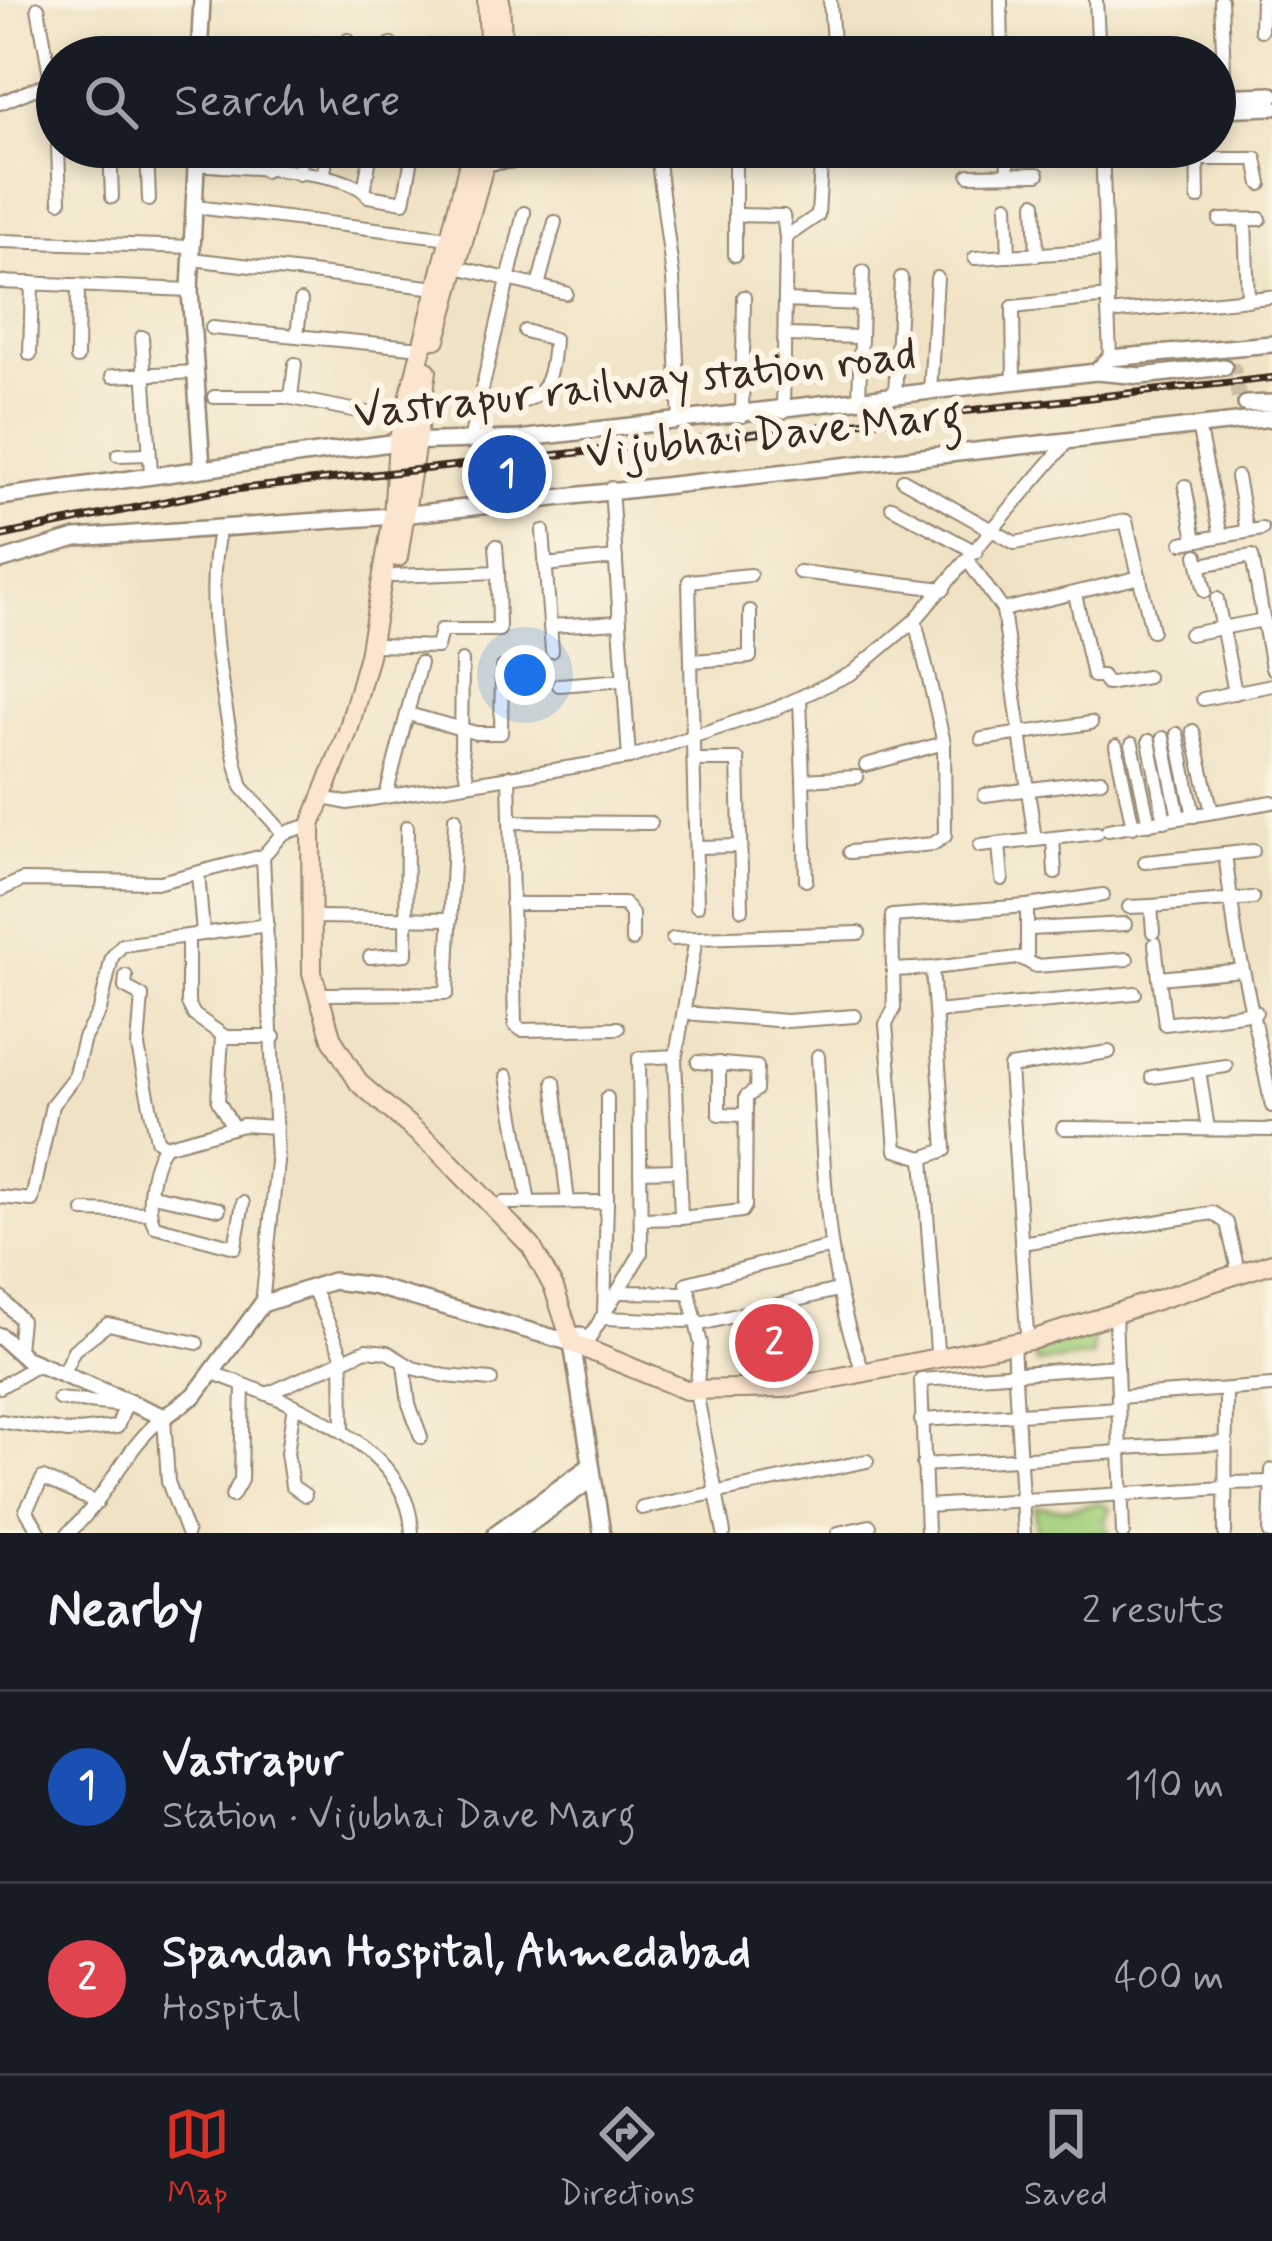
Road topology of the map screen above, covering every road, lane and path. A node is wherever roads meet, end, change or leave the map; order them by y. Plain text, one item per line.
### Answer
1 (202, 0) edge
2 (487, 0) edge
3 (500, 0) edge
4 (830, 0) edge
5 (1001, 0) edge
6 (1096, 0) edge
7 (1221, 0) edge
8 (1262, 0) edge
9 (38, 8) dead end
10 (1261, 30) dead end
11 (44, 36) edge
12 (201, 36) edge
13 (489, 36) edge
14 (502, 36) edge
15 (833, 36) edge
16 (1002, 36) edge
17 (1098, 36) edge
18 (1220, 36) edge
19 (36, 88) edge
20 (1272, 95) edge
21 (1236, 99) edge
22 (0, 103) edge
23 (1236, 103) edge
24 (1272, 107) edge
25 (1236, 156) edge
26 (59, 168) edge
27 (111, 168) edge
28 (148, 168) edge
29 (197, 168) edge
30 (256, 168) edge
31 (300, 168) edge
32 (324, 168) edge
33 (368, 168) edge
34 (410, 168) edge
35 (475, 168) edge
36 (477, 168) edge
37 (659, 168) edge
38 (735, 168) edge
39 (821, 168) edge
40 (1008, 168) edge
41 (1103, 168) edge
42 (1197, 168) edge
43 (266, 170) joint
44 (299, 174) junction
45 (1008, 174) junction
46 (1038, 174) dead end
47 (969, 175) dead end
48 (323, 176) junction
49 (1261, 184) dead end
50 (364, 190) junction
51 (112, 197) dead end
52 (1198, 198) dead end
53 (149, 200) dead end
54 (60, 201) dead end
55 (1035, 203) dead end
56 (1006, 205) dead end
57 (196, 207) junction
58 (524, 213) dead end
59 (735, 215) junction
60 (1260, 219) dead end
61 (1220, 220) dead end
62 (1244, 220) junction
63 (556, 222) dead end
64 (1036, 222) junction
65 (1007, 224) junction
66 (786, 237) junction
67 (450, 238) junction
68 (0, 241) edge
69 (1106, 250) junction
70 (193, 253) junction
71 (735, 255) dead end
72 (1037, 255) junction
73 (1009, 256) junction
74 (975, 259) dead end
75 (457, 267) junction
76 (863, 272) dead end
77 (901, 278) dead end
78 (937, 278) dead end
79 (507, 279) junction
80 (0, 282) edge
81 (32, 284) junction
82 (78, 285) junction
83 (538, 286) junction
84 (437, 288) junction
85 (190, 290) junction
86 (566, 292) dead end
87 (744, 297) dead end
88 (1108, 297) junction
89 (1269, 298) edge
90 (1248, 300) junction
91 (301, 301) dead end
92 (785, 302) junction
93 (862, 304) junction
94 (1108, 313) junction
95 (212, 328) dead end
96 (525, 332) dead end
97 (785, 335) junction
98 (297, 336) junction
99 (860, 337) junction
100 (142, 338) dead end
101 (1272, 344) edge
102 (422, 348) junction
103 (30, 354) dead end
104 (77, 358) dead end
105 (1110, 358) junction
106 (295, 364) dead end
107 (1224, 368) dead end
108 (197, 372) junction
109 (1096, 372) junction
110 (144, 375) junction
111 (112, 376) dead end
112 (1014, 382) junction
113 (930, 392) junction
114 (896, 396) junction
115 (214, 397) dead end
116 (291, 397) junction
117 (859, 401) junction
118 (1272, 403) edge
119 (1246, 404) dead end
120 (478, 405) junction
121 (783, 412) junction
122 (742, 416) junction
123 (1272, 418) edge
124 (404, 419) junction
125 (680, 421) junction
126 (1198, 426) junction
127 (470, 440) junction
128 (407, 441) junction
129 (1068, 441) junction
130 (149, 454) junction
131 (118, 455) dead end
132 (202, 467) junction
133 (151, 473) junction
134 (1237, 477) dead end
135 (903, 480) dead end
136 (1185, 486) dead end
137 (611, 488) junction
138 (0, 495) edge
139 (892, 508) dead end
140 (401, 515) junction
141 (220, 527) junction
142 (994, 529) junction
143 (543, 531) dead end
144 (1221, 536) junction
145 (496, 547) dead end
146 (972, 556) junction
147 (616, 558) junction
148 (0, 561) edge
149 (545, 565) junction
150 (498, 572) junction
151 (799, 572) dead end
152 (750, 575) dead end
153 (393, 576) junction
154 (1140, 578) junction
155 (944, 589) junction
156 (1075, 594) junction
157 (1003, 610) junction
158 (750, 611) dead end
159 (915, 620) junction
160 (1264, 620) junction
161 (620, 622) junction
162 (550, 626) junction
163 (1222, 628) junction
164 (1152, 630) dead end
165 (1190, 634) dead end
166 (378, 645) junction
167 (552, 651) dead end
168 (462, 661) dead end
169 (692, 661) junction
170 (420, 664) dead end
171 (502, 668) dead end
172 (1272, 668) edge
173 (1148, 677) dead end
174 (624, 680) junction
175 (559, 685) dead end
176 (1272, 686) edge
177 (1235, 692) junction
178 (800, 698) junction
179 (1203, 699) dead end
180 (408, 714) junction
181 (1091, 723) dead end
182 (460, 730) junction
183 (1193, 730) dead end
184 (1022, 734) junction
185 (697, 736) junction
186 (982, 739) dead end
187 (944, 743) junction
188 (1132, 744) dead end
189 (1116, 746) dead end
190 (629, 758) junction
191 (697, 760) junction
192 (509, 776) junction
193 (803, 780) junction
194 (1101, 780) dead end
195 (468, 783) junction
196 (1029, 790) junction
197 (985, 794) dead end
198 (386, 796) junction
199 (327, 800) junction
200 (1272, 802) edge
201 (1212, 812) junction
202 (454, 818) dead end
203 (1180, 818) junction
204 (510, 822) junction
205 (651, 823) dead end
206 (1149, 824) junction
207 (311, 825) junction
208 (407, 827) dead end
209 (1133, 827) junction
210 (283, 832) junction
211 (1053, 838) junction
212 (1035, 840) junction
213 (999, 844) junction
214 (740, 846) junction
215 (980, 846) dead end
216 (697, 847) junction
217 (1253, 851) dead end
218 (850, 852) dead end
219 (1225, 854) junction
220 (263, 856) junction
221 (1144, 862) dead end
222 (198, 873) junction
223 (1055, 873) dead end
224 (1001, 879) dead end
225 (806, 880) dead end
226 (0, 890) edge
227 (1103, 895) dead end
228 (1253, 898) dead end
229 (1230, 899) junction
230 (512, 904) junction
231 (698, 906) dead end
232 (1028, 906) junction
233 (1151, 907) junction
234 (1129, 908) dead end
235 (742, 909) dead end
236 (315, 916) junction
237 (406, 918) junction
238 (451, 919) junction
239 (1125, 924) dead end
240 (267, 925) junction
241 (1030, 929) junction
242 (859, 933) dead end
243 (196, 934) junction
244 (696, 938) junction
245 (673, 939) dead end
246 (632, 940) dead end
247 (370, 957) dead end
248 (1023, 959) junction
249 (1127, 959) dead end
250 (932, 968) junction
251 (892, 970) junction
252 (1242, 970) junction
253 (126, 976) dead end
254 (1159, 978) junction
255 (1135, 993) dead end
256 (326, 994) junction
257 (684, 1012) junction
258 (935, 1012) junction
259 (1256, 1012) junction
260 (856, 1016) dead end
261 (618, 1028) dead end
262 (224, 1036) junction
263 (274, 1037) junction
264 (1109, 1052) dead end
265 (818, 1056) dead end
266 (675, 1057) junction
267 (698, 1062) dead end
268 (719, 1063) junction
269 (1226, 1066) dead end
270 (1199, 1070) junction
271 (507, 1076) dead end
272 (1152, 1076) dead end
273 (554, 1082) dead end
274 (607, 1098) dead end
275 (1272, 1106) edge
276 (746, 1114) junction
277 (276, 1126) junction
278 (233, 1127) junction
279 (1063, 1128) dead end
280 (1208, 1130) junction
281 (1272, 1130) edge
282 (165, 1146) junction
283 (923, 1158) junction
284 (680, 1170) junction
285 (640, 1171) junction
286 (152, 1195) junction
287 (0, 1197) edge
288 (568, 1202) junction
289 (607, 1202) junction
290 (243, 1203) dead end
291 (502, 1203) junction
292 (530, 1203) junction
293 (219, 1209) dead end
294 (84, 1211) dead end
295 (149, 1213) junction
296 (681, 1217) junction
297 (641, 1219) junction
298 (1021, 1243) junction
299 (830, 1247) junction
300 (1272, 1252) edge
301 (1272, 1263) edge
302 (1237, 1267) junction
303 (313, 1288) junction
304 (836, 1290) junction
305 (617, 1292) junction
306 (682, 1293) dead end
307 (0, 1297) edge
308 (262, 1304) junction
309 (1115, 1314) junction
310 (602, 1315) junction
311 (692, 1323) junction
312 (0, 1336) edge
313 (1027, 1337) junction
314 (580, 1339) junction
315 (197, 1343) dead end
316 (18, 1350) junction
317 (937, 1351) junction
318 (342, 1360) junction
319 (39, 1364) junction
320 (404, 1364) junction
321 (1117, 1366) junction
322 (862, 1368) junction
323 (1015, 1371) junction
324 (213, 1373) junction
325 (62, 1375) junction
326 (491, 1380) dead end
327 (243, 1384) junction
328 (696, 1385) junction
329 (1272, 1386) edge
330 (0, 1387) edge
331 (267, 1394) junction
332 (1226, 1394) junction
333 (59, 1399) dead end
334 (1118, 1403) junction
335 (126, 1404) junction
336 (294, 1405) junction
337 (1018, 1414) junction
338 (164, 1417) junction
339 (921, 1420) junction
340 (0, 1421) edge
341 (343, 1431) junction
342 (421, 1437) dead end
343 (1226, 1443) junction
344 (1120, 1450) junction
345 (1020, 1458) junction
346 (866, 1461) dead end
347 (923, 1465) junction
348 (1272, 1470) edge
349 (591, 1473) junction
350 (1272, 1482) edge
351 (1226, 1485) junction
352 (715, 1491) junction
353 (1122, 1493) junction
354 (305, 1495) dead end
355 (232, 1496) dead end
356 (1023, 1500) junction
357 (97, 1503) junction
358 (926, 1506) junction
359 (642, 1508) dead end
360 (870, 1526) dead end
361 (40, 1533) edge
362 (68, 1533) edge
363 (187, 1533) edge
364 (412, 1533) edge
365 (496, 1533) edge
366 (517, 1533) edge
367 (602, 1533) edge
368 (724, 1533) edge
369 (838, 1533) edge
370 (928, 1533) edge
371 (1024, 1533) edge
372 (1123, 1533) edge
373 (1226, 1533) edge
374 (1270, 1533) edge

1 - 12 street
2 - 13 main road
3 - 14 main road
4 - 15 street
5 - 16 street
6 - 17 street
7 - 18 street
8 - 10 street
9 - 11 street
19 - 22 street
20 - 21 street
23 - 24 street
25 - 49 street
26 - 54 street
27 - 51 street
28 - 53 street
29 - 57 street
30 - 43 street
31 - 44 street
32 - 48 street
33 - 50 street
34 - 50 street
35 - 67 main road
36 - 75 main road
37 - 125 street
38 - 59 street
39 - 66 street
40 - 45 street
41 - 69 street
42 - 52 street
43 - 44 street
44 - 48 street
45 - 46 street
45 - 47 street
48 - 50 street
55 - 64 street
56 - 65 street
57 - 67 street
57 - 70 street
58 - 79 street
59 - 66 street
59 - 71 street
60 - 62 street
61 - 62 street
62 - 90 street
63 - 83 street
64 - 65 street
64 - 72 street
65 - 73 street
66 - 92 street
67 - 84 main road
68 - 70 street
69 - 72 street
69 - 88 street
70 - 84 street
70 - 85 street
72 - 73 street
73 - 74 street
75 - 79 street
75 - 128 main road
76 - 93 street
77 - 114 street
78 - 113 street
79 - 83 street
79 - 120 street
80 - 81 street
81 - 82 street
81 - 103 street
82 - 85 street
82 - 104 street
83 - 86 street
84 - 102 main road
85 - 108 street
87 - 122 street
88 - 94 street
88 - 112 street
89 - 90 street
90 - 94 street
91 - 98 street
92 - 93 street
92 - 97 street
93 - 99 street
94 - 105 street
95 - 98 street
96 - 120 street
97 - 99 street
97 - 121 street
98 - 102 street
99 - 117 street
100 - 110 street
101 - 105 street
102 - 124 main road
105 - 109 street
106 - 116 street
107 - 109 street, Vastrapur railway station road
108 - 110 street
108 - 132 street
109 - 112 street, Vastrapur railway station road
110 - 111 street
110 - 130 street
112 - 113 street, Vastrapur railway station road
113 - 114 street, Vastrapur railway station road
114 - 117 street, Vastrapur railway station road
115 - 116 street
116 - 124 street
117 - 121 street, Vastrapur railway station road
118 - 119 street
120 - 127 street
121 - 122 street, Vastrapur railway station road
122 - 125 street, Vastrapur railway station road
123 - 126 street, Vijubhai Dave Marg
124 - 128 main road
125 - 127 street, Vastrapur railway station road
126 - 129 street, Vijubhai Dave Marg
126 - 144 street
127 - 128 street, Vastrapur railway station road
128 - 132 street, Vastrapur railway station road
128 - 140 main road
129 - 137 street, Vijubhai Dave Marg
129 - 142 street
130 - 131 street
130 - 133 street
132 - 133 street, Vastrapur railway station road
133 - 138 street, Vastrapur railway station road
134 - 144 street
135 - 142 street
136 - 144 street
137 - 140 street, Vijubhai Dave Marg
137 - 147 street
139 - 146 street
140 - 141 street, Vijubhai Dave Marg
140 - 153 main road
140 - 199 main road
141 - 148 street, Vijubhai Dave Marg
141 - 210 street
142 - 146 street
142 - 154 street
143 - 149 street
145 - 150 street
146 - 155 street
146 - 157 street
147 - 149 street
147 - 161 street
149 - 162 street
150 - 153 street
150 - 166 street
151 - 155 street
152 - 169 street
153 - 166 main road
154 - 156 street
154 - 164 street
155 - 159 street
156 - 157 street
156 - 173 street
157 - 184 street
158 - 169 street
159 - 178 street
159 - 187 street
160 - 163 street
160 - 163 street
160 - 172 street
161 - 162 street
161 - 174 street
162 - 167 street
163 - 165 street
163 - 177 street
166 - 199 main road
168 - 182 street
169 - 185 street
170 - 180 street
171 - 182 street
174 - 175 street
174 - 190 street
176 - 177 street
177 - 179 street
178 - 185 street
178 - 193 street
180 - 182 street
180 - 198 street
181 - 184 street
182 - 195 street
183 - 201 street
184 - 186 street
184 - 196 street
185 - 190 street
185 - 191 street
187 - 193 street
187 - 218 street
188 - 206 street
189 - 209 street
190 - 192 street
191 - 214 street
191 - 216 street
192 - 195 street
192 - 204 street
193 - 225 street
194 - 196 street
195 - 198 street
196 - 197 street
196 - 212 street
198 - 199 street
199 - 207 main road
199 - 236 main road
200 - 201 street
201 - 203 street
202 - 238 street
203 - 203 street
203 - 206 street
204 - 205 street
204 - 230 street
206 - 209 street
207 - 210 street
207 - 314 main road
208 - 237 street
209 - 211 street
210 - 220 street
211 - 212 street
211 - 223 street
212 - 213 street
213 - 215 street
213 - 224 street
214 - 216 street
214 - 235 street
216 - 231 street
217 - 219 street
219 - 221 street
219 - 229 street
220 - 222 street
220 - 240 street
222 - 226 street
222 - 243 street
227 - 232 street
228 - 229 street
229 - 233 street
229 - 252 street
230 - 246 street
230 - 261 street
232 - 241 street
232 - 251 street
233 - 234 street
233 - 254 street
236 - 237 street
236 - 256 main road
237 - 238 street
237 - 247 street
238 - 256 street
239 - 241 street
240 - 243 street
240 - 263 street
241 - 248 street
242 - 244 street
243 - 262 street
243 - 287 street
244 - 245 street
244 - 257 street
248 - 249 street
248 - 250 street
250 - 251 street
250 - 258 street
251 - 283 street
252 - 254 street
252 - 259 street
253 - 282 street
254 - 259 street
255 - 258 street
256 - 291 main road
257 - 260 street
257 - 266 street
258 - 283 street
259 - 275 street
262 - 263 street
262 - 278 street
263 - 277 street
264 - 298 street
265 - 299 street
266 - 284 street
266 - 285 street
267 - 268 street
268 - 276 street
268 - 276 street
269 - 270 street
270 - 272 street
270 - 280 street
271 - 292 street
273 - 288 street
274 - 289 street
276 - 296 street
277 - 278 street
277 - 308 street
278 - 282 street
279 - 280 street
280 - 281 street
282 - 286 street
283 - 317 street
284 - 285 street
284 - 296 street
285 - 297 street
286 - 293 street
286 - 295 street
288 - 289 street
288 - 292 street
289 - 310 street
290 - 295 street
291 - 292 street
291 - 314 main road
294 - 295 street
296 - 297 street
297 - 305 street
298 - 302 street
298 - 313 street
299 - 304 street
299 - 311 street
300 - 302 main road
301 - 309 main road
302 - 313 main road
303 - 308 street
303 - 314 street
303 - 318 street
304 - 311 street
304 - 322 street
305 - 306 street
305 - 310 street
307 - 316 street
308 - 324 street
309 - 313 main road
309 - 321 street
310 - 311 street
310 - 314 street
311 - 328 street
312 - 316 street
313 - 317 main road
313 - 323 street
313 - 328 main road
314 - 328 main road
314 - 349 street
315 - 325 street
316 - 319 street
317 - 322 main road
318 - 320 street
318 - 331 street
318 - 341 street
319 - 325 street
319 - 330 street
320 - 326 street
320 - 342 street
321 - 323 street
321 - 334 street
322 - 328 main road
323 - 337 street
323 - 339 street
324 - 327 street
324 - 338 street
325 - 335 street
327 - 331 street
327 - 355 street
328 - 352 street
329 - 332 street
331 - 336 street
332 - 334 street
332 - 343 street
333 - 335 street
334 - 337 street
334 - 344 street
335 - 338 street
335 - 340 street
336 - 341 street
336 - 354 street
337 - 339 street
337 - 345 street
338 - 357 street
338 - 363 street
339 - 347 street
341 - 364 street
343 - 344 street
343 - 351 street
344 - 345 street
344 - 353 street
345 - 347 street
345 - 356 street
346 - 352 street
347 - 358 street
348 - 350 street
349 - 365 street
349 - 366 street
349 - 367 street
350 - 351 street
350 - 374 street
351 - 353 street
351 - 373 street
352 - 359 street
352 - 368 street
353 - 356 street
353 - 372 street
356 - 358 street
356 - 371 street
357 - 361 street
357 - 362 street
358 - 370 street
360 - 369 street

